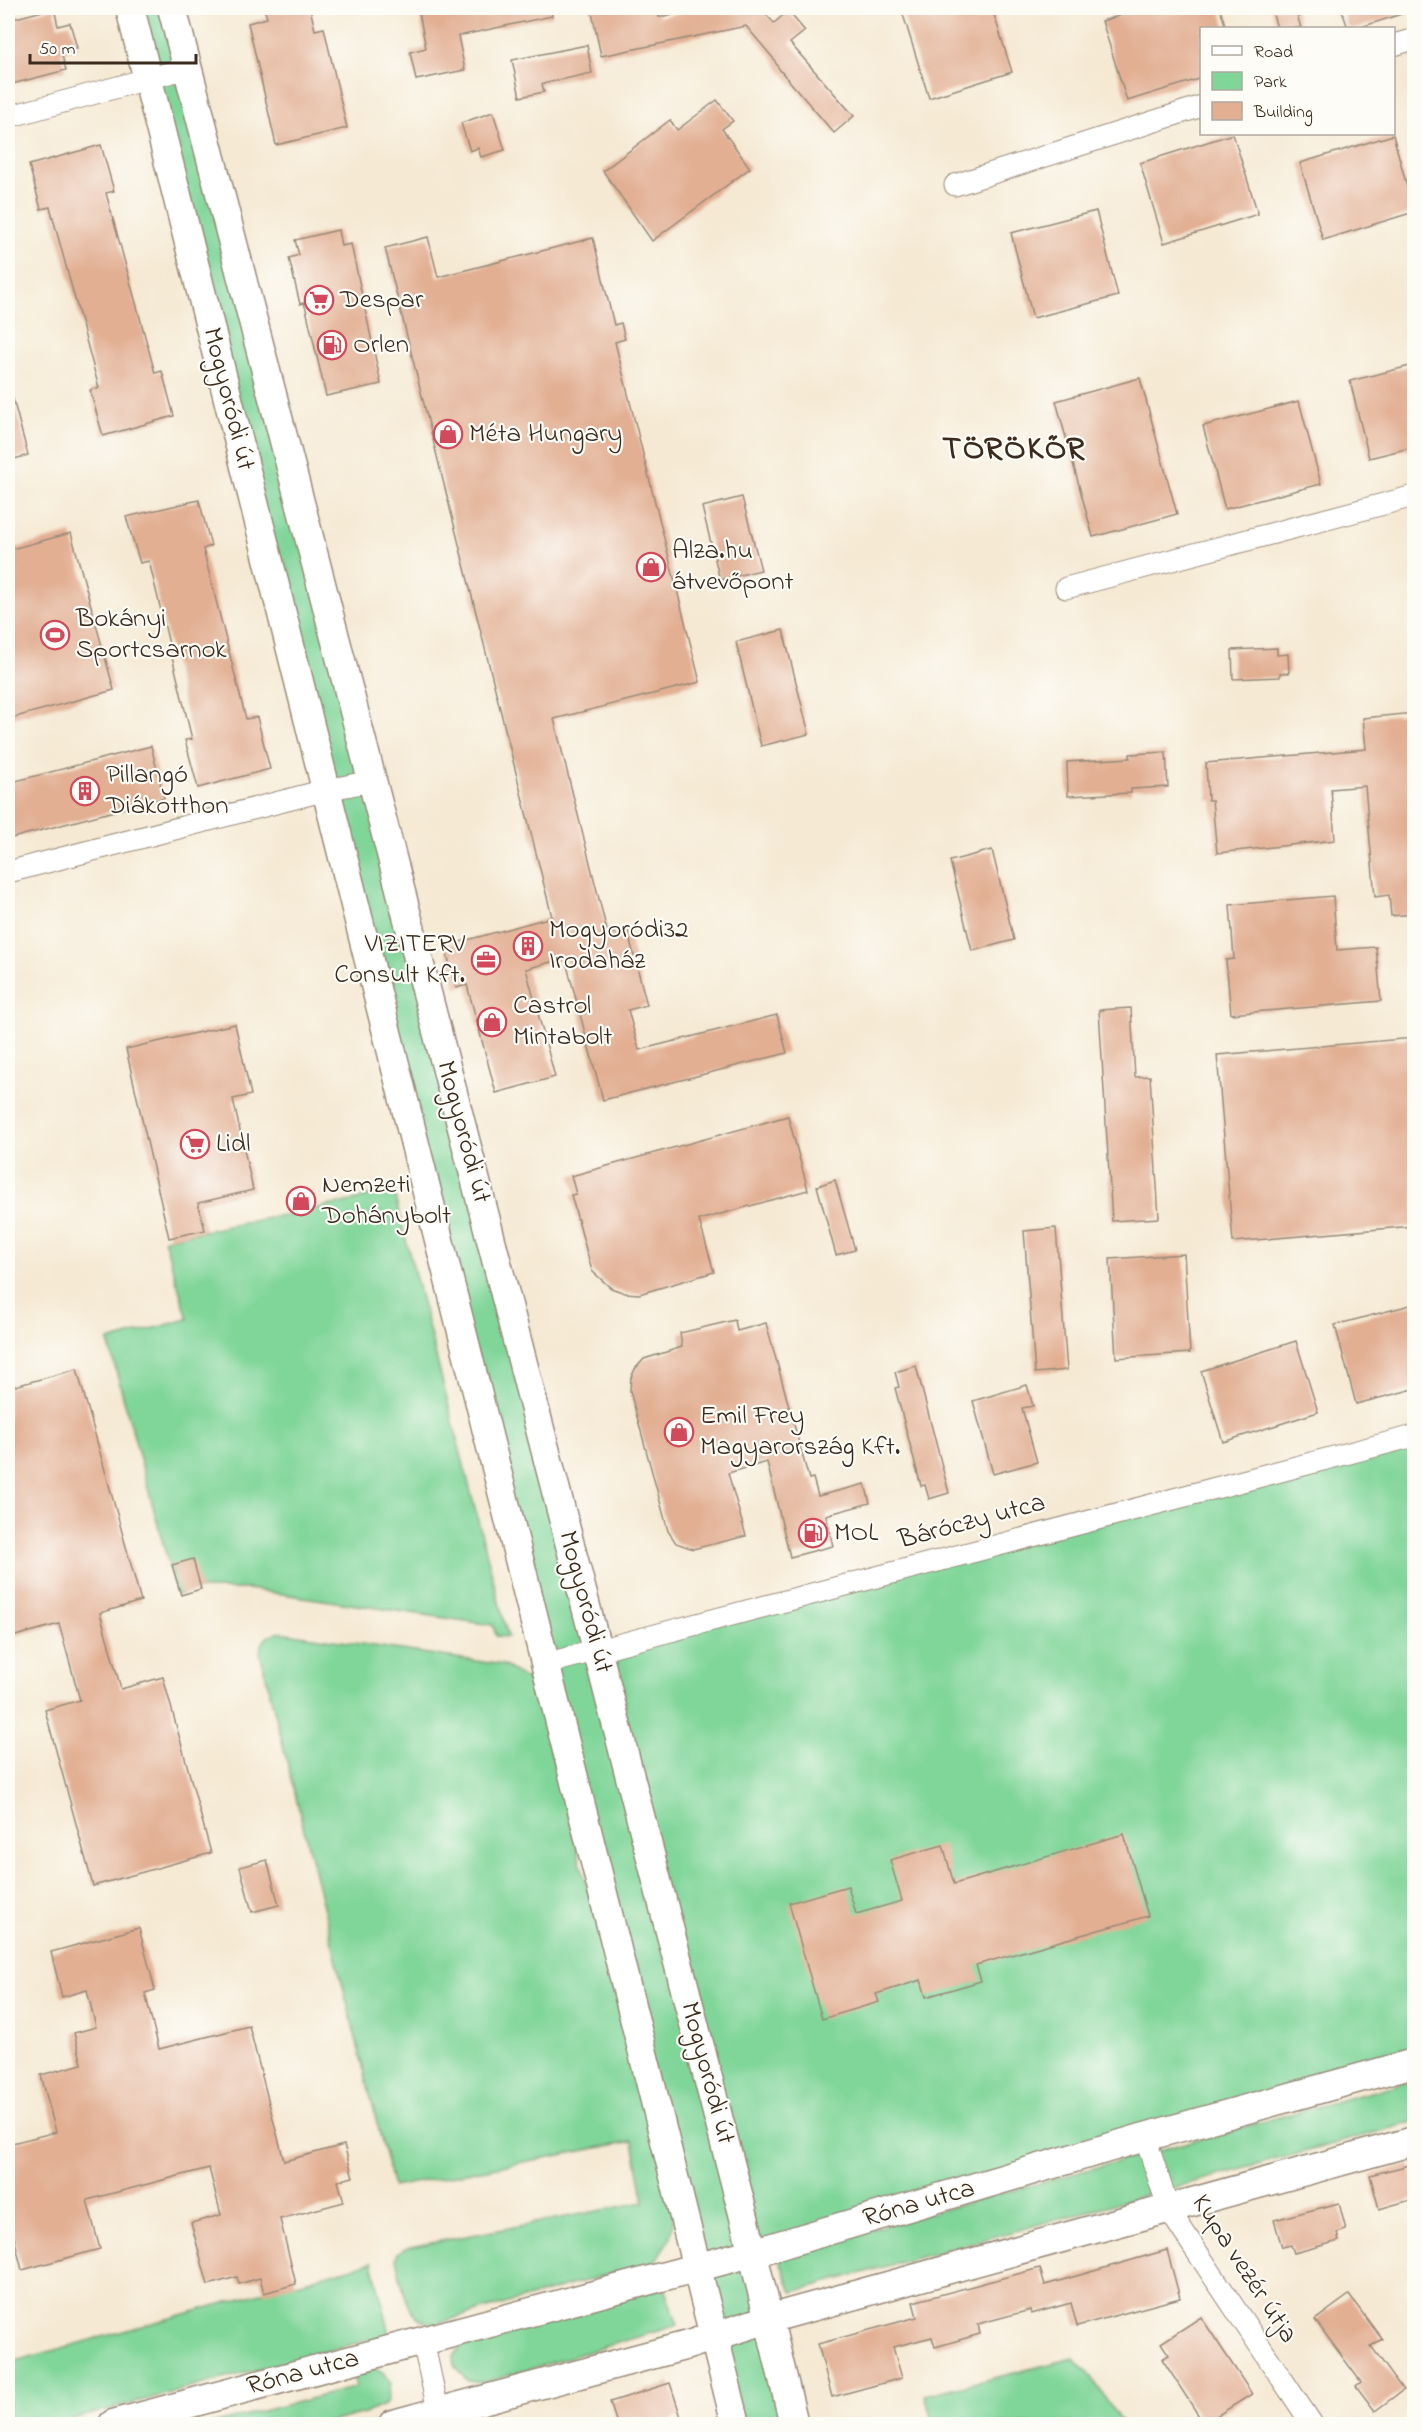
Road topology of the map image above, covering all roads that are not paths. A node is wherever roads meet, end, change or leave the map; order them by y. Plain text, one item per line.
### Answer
1 (130, 8) edge
2 (172, 8) edge
3 (1414, 39) edge
4 (1395, 45) edge
5 (187, 68) junction
6 (148, 79) junction
7 (1200, 107) edge
8 (8, 117) edge
9 (955, 185) dead end
10 (1414, 496) edge
11 (1066, 588) dead end
12 (372, 781) junction
13 (326, 790) junction
14 (8, 872) edge
15 (1414, 1436) edge
16 (597, 1650) junction
17 (545, 1664) junction
18 (1414, 2063) edge
19 (1145, 2137) junction
20 (1414, 2141) edge
21 (1169, 2210) junction
22 (753, 2252) junction
23 (697, 2267) junction
24 (768, 2319) junction
25 (714, 2337) junction
26 (423, 2341) junction
27 (439, 2418) edge
28 (113, 2424) edge
29 (393, 2424) edge
30 (736, 2424) edge
31 (794, 2424) edge
32 (1312, 2424) edge

1 - 6 street, Mogyoródi út
2 - 5 street, Mogyoródi út
3 - 4 street
5 - 6 street
5 - 12 street, Mogyoródi út
6 - 8 street
6 - 13 street, Mogyoródi út
7 - 9 street
10 - 11 street
12 - 13 street
12 - 16 street, Mogyoródi út
13 - 14 street
13 - 17 street, Mogyoródi út
15 - 16 street, Báróczy utca
16 - 17 street, Báróczy utca
16 - 22 street, Mogyoródi út
17 - 23 street, Mogyoródi út
18 - 19 street, Róna utca
19 - 21 street, Kupa vezér útja
19 - 22 street, Róna utca
20 - 21 street
21 - 24 street
21 - 32 street, Kupa vezér útja
22 - 23 street, Róna utca
22 - 24 street, Mogyoródi út
23 - 25 street, Mogyoródi út
23 - 26 street, Róna utca
24 - 25 street
24 - 31 street, Mogyoródi út
25 - 27 street
25 - 30 street, Mogyoródi út
26 - 27 street
26 - 28 street, Róna utca
27 - 29 street

